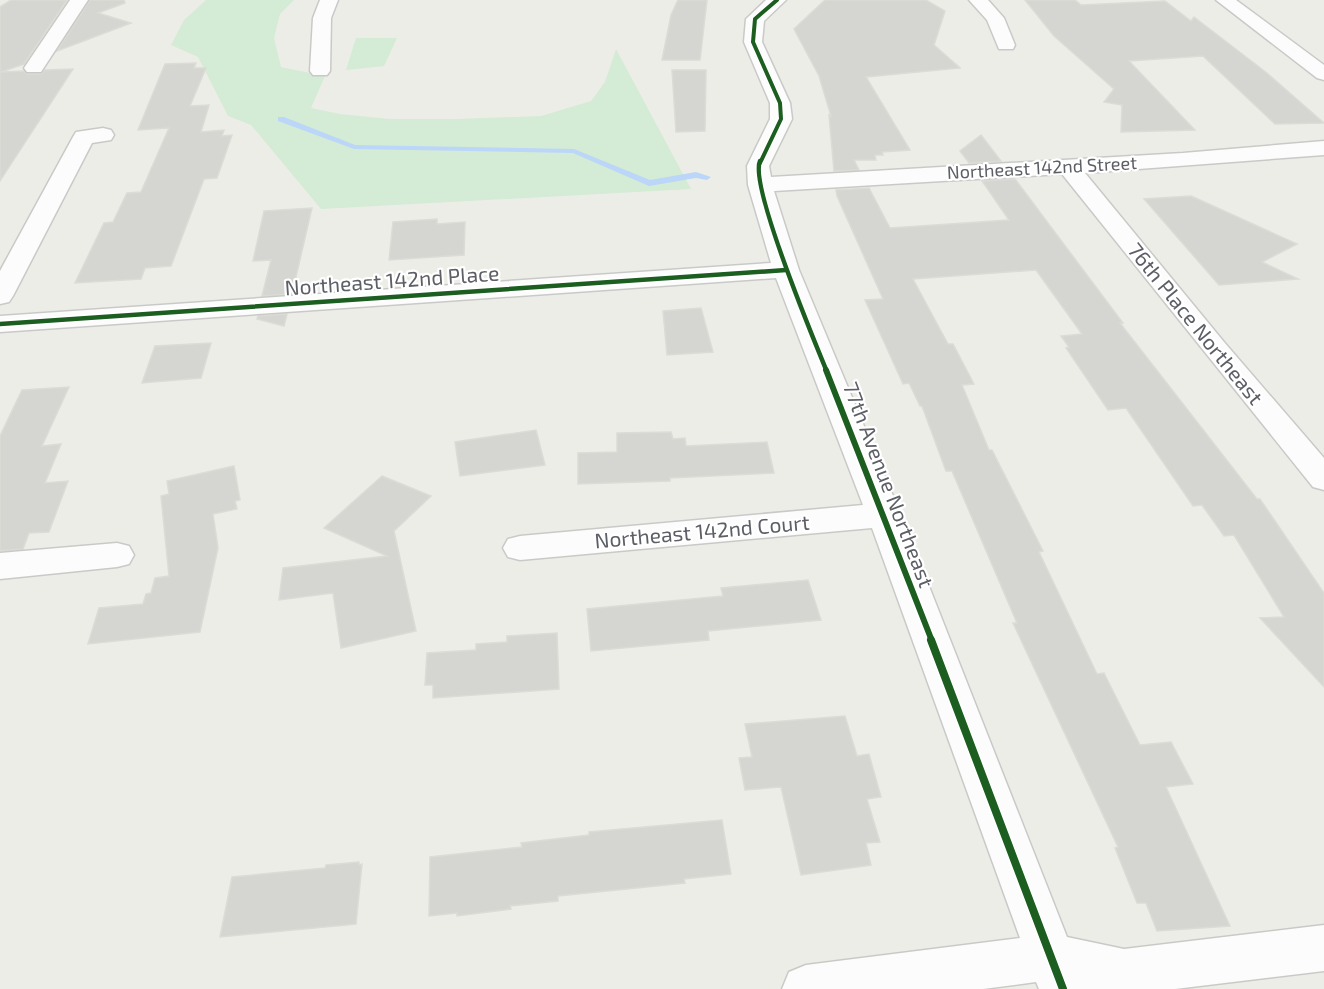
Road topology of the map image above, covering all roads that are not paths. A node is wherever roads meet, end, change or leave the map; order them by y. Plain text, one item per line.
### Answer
1 (79, 0) edge
2 (329, 0) edge
3 (777, 0) edge
4 (978, 0) edge
5 (1225, 0) edge
6 (1006, 45) dead end
7 (34, 68) dead end
8 (320, 71) dead end
9 (1324, 74) edge
10 (94, 136) dead end
11 (1324, 148) edge
12 (1068, 167) junction
13 (760, 184) junction
14 (786, 270) junction
15 (0, 296) edge
16 (0, 324) edge
17 (1324, 479) edge
18 (884, 515) junction
19 (520, 548) dead end
20 (117, 555) dead end
21 (0, 566) edge
22 (1324, 948) edge
23 (1057, 973) edge
24 (806, 989) edge

1 - 7 street
2 - 8 street
3 - 13 street, 77th Avenue Northeast
4 - 6 street
5 - 9 street
10 - 15 street
11 - 12 street, Northeast 142nd Street
12 - 13 street, Northeast 142nd Street
12 - 17 street, 76th Place Northeast
13 - 14 street, 77th Avenue Northeast
14 - 16 street, Northeast 142nd Place
14 - 18 street, 77th Avenue Northeast
18 - 19 street, Northeast 142nd Court
18 - 23 street, 77th Avenue Northeast
20 - 21 street
22 - 23 street
23 - 24 street

